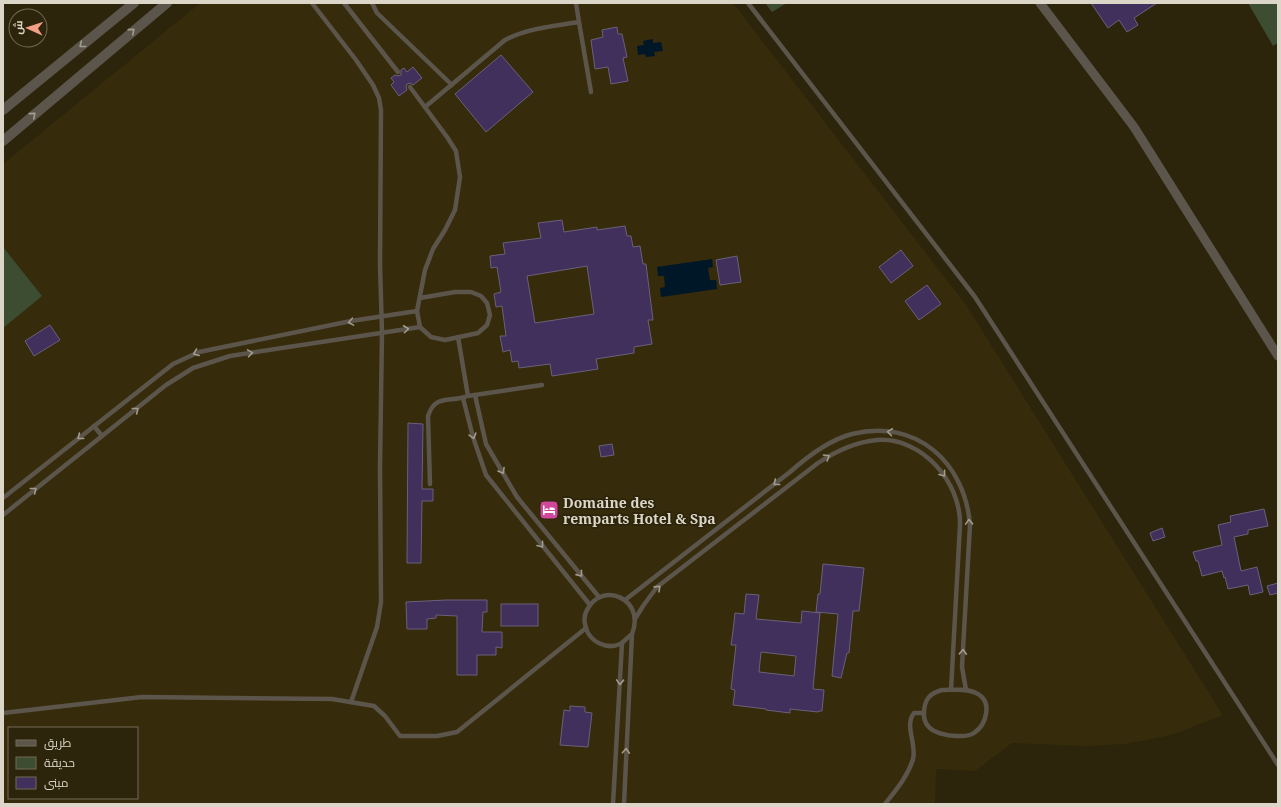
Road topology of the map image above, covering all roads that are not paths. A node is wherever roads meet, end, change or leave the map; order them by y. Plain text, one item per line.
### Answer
1 (134, 3) edge
2 (167, 3) edge
3 (312, 3) edge
4 (344, 3) edge
5 (372, 3) edge
6 (576, 3) edge
7 (748, 3) edge
8 (1040, 3) edge
9 (579, 22) junction
10 (398, 72) dead end
11 (452, 85) junction
12 (410, 87) dead end
13 (591, 92) dead end
14 (425, 107) junction
15 (3, 110) edge
16 (3, 140) edge
17 (420, 298) junction
18 (417, 311) junction
19 (381, 317) junction
20 (420, 327) junction
21 (382, 332) junction
22 (458, 337) junction
23 (1278, 356) edge
24 (542, 384) dead end
25 (475, 395) junction
26 (466, 397) junction
27 (94, 426) junction
28 (102, 436) junction
29 (790, 472) junction
30 (796, 480) junction
31 (430, 484) dead end
32 (3, 498) edge
33 (3, 515) edge
34 (957, 587) junction
35 (966, 588) junction
36 (599, 597) junction
37 (625, 600) junction
38 (590, 605) junction
39 (635, 619) junction
40 (586, 628) junction
41 (632, 634) junction
42 (622, 643) junction
43 (951, 690) junction
44 (966, 690) junction
45 (351, 702) junction
46 (3, 713) edge
47 (924, 713) junction
48 (1278, 765) edge
49 (616, 767) junction
50 (626, 767) junction
51 (613, 804) edge
52 (624, 804) edge
53 (885, 804) edge

1 -> 15 street
16 -> 2 street
3 - 19 lane
4 - 10 lane
5 - 11 lane
6 - 9 lane
7 - 48 lane
8 - 23 street
9 - 11 lane
9 - 13 lane
11 - 14 lane
12 - 14 lane
14 - 17 lane
17 - 18 lane
17 - 22 lane
18 - 19 lane
18 - 20 lane
19 - 21 lane
19 -> 27 lane
21 -> 20 lane
20 - 22 lane
28 -> 21 lane
21 - 45 lane
22 - 26 lane
24 - 25 lane
25 - 26 lane
25 -> 36 lane
26 - 31 lane
26 -> 38 lane
27 - 28 lane
27 -> 32 lane
33 -> 28 lane
29 - 30 lane
35 -> 29 lane
29 -> 37 lane
30 -> 34 lane
39 -> 30 lane
34 - 35 lane
34 - 43 lane
44 -> 35 lane
36 - 37 lane
36 - 38 lane
37 - 39 lane
38 - 40 lane
39 - 41 lane
40 - 42 lane
40 - 45 lane
41 - 42 lane
50 -> 41 lane
42 -> 49 lane
43 - 44 lane
43 - 47 lane
44 - 47 lane
45 - 46 lane
47 - 53 lane
49 - 50 lane
49 - 51 lane
50 - 52 lane

